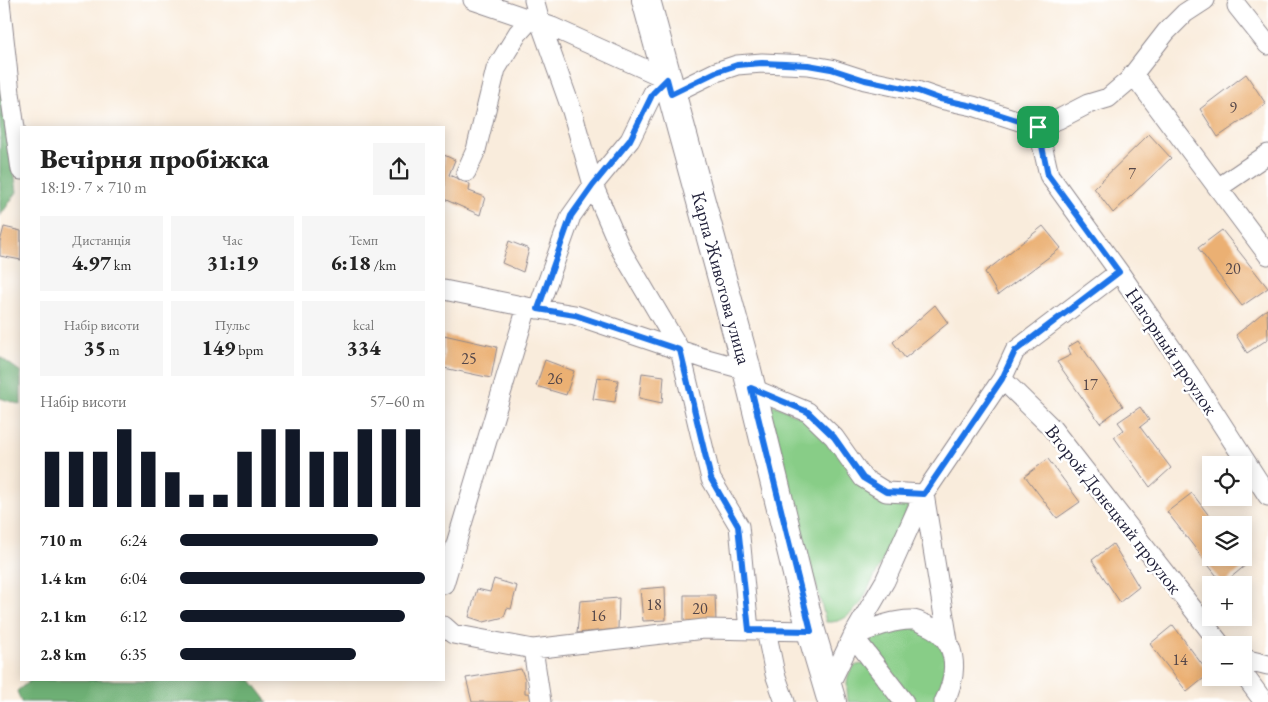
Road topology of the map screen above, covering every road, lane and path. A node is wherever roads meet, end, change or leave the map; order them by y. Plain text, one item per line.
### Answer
1 (473, 0) edge
2 (534, 0) edge
3 (646, 0) edge
4 (1205, 0) edge
5 (0, 2) edge
6 (1237, 6) dead end
7 (535, 21) junction
8 (1268, 45) edge
9 (1133, 74) junction
10 (669, 86) junction
11 (1038, 127) junction
12 (1268, 154) edge
13 (20, 163) edge
14 (466, 172) dead end
15 (593, 185) junction
16 (1218, 188) junction
17 (1268, 255) edge
18 (1119, 272) junction
19 (445, 290) edge
20 (533, 308) junction
21 (680, 350) junction
22 (749, 379) junction
23 (1002, 379) junction
24 (924, 494) junction
25 (1268, 496) edge
26 (445, 581) edge
27 (445, 627) edge
28 (757, 630) junction
29 (811, 631) junction
30 (853, 636) junction
31 (1214, 636) edge
32 (948, 641) junction
33 (533, 649) junction
34 (1252, 661) edge
35 (1268, 665) edge
36 (1252, 686) edge
37 (830, 695) edge
38 (541, 702) edge
39 (785, 702) edge
40 (904, 702) edge
41 (944, 702) edge
42 (1264, 702) edge

1 - 7 street
2 - 7 street
3 - 10 main road, Карпа Животова улица
4 - 9 street
5 - 13 street
6 - 8 street
7 - 10 street
7 - 14 street
7 - 15 street
9 - 11 street
9 - 16 street
10 - 11 street
10 - 15 street
10 - 22 main road, Карпа Животова улица
11 - 18 street, Нагорный проулок
12 - 16 street
15 - 20 street
15 - 21 street
16 - 17 street
18 - 23 street
18 - 25 street, Нагорный проулок
19 - 20 street
20 - 21 street
20 - 26 street
21 - 22 street
21 - 28 street
22 - 24 street
22 - 29 main road, Карпа Животова улица
23 - 24 street
23 - 31 street, Второй Донецкий проулок
24 - 30 street
24 - 32 street
27 - 33 street
28 - 29 street
28 - 33 street
28 - 39 street
29 - 37 main road, Карпа Животова улица
30 - 32 street
30 - 37 street
30 - 40 street
32 - 41 street
33 - 38 street
34 - 35 street
36 - 42 street

